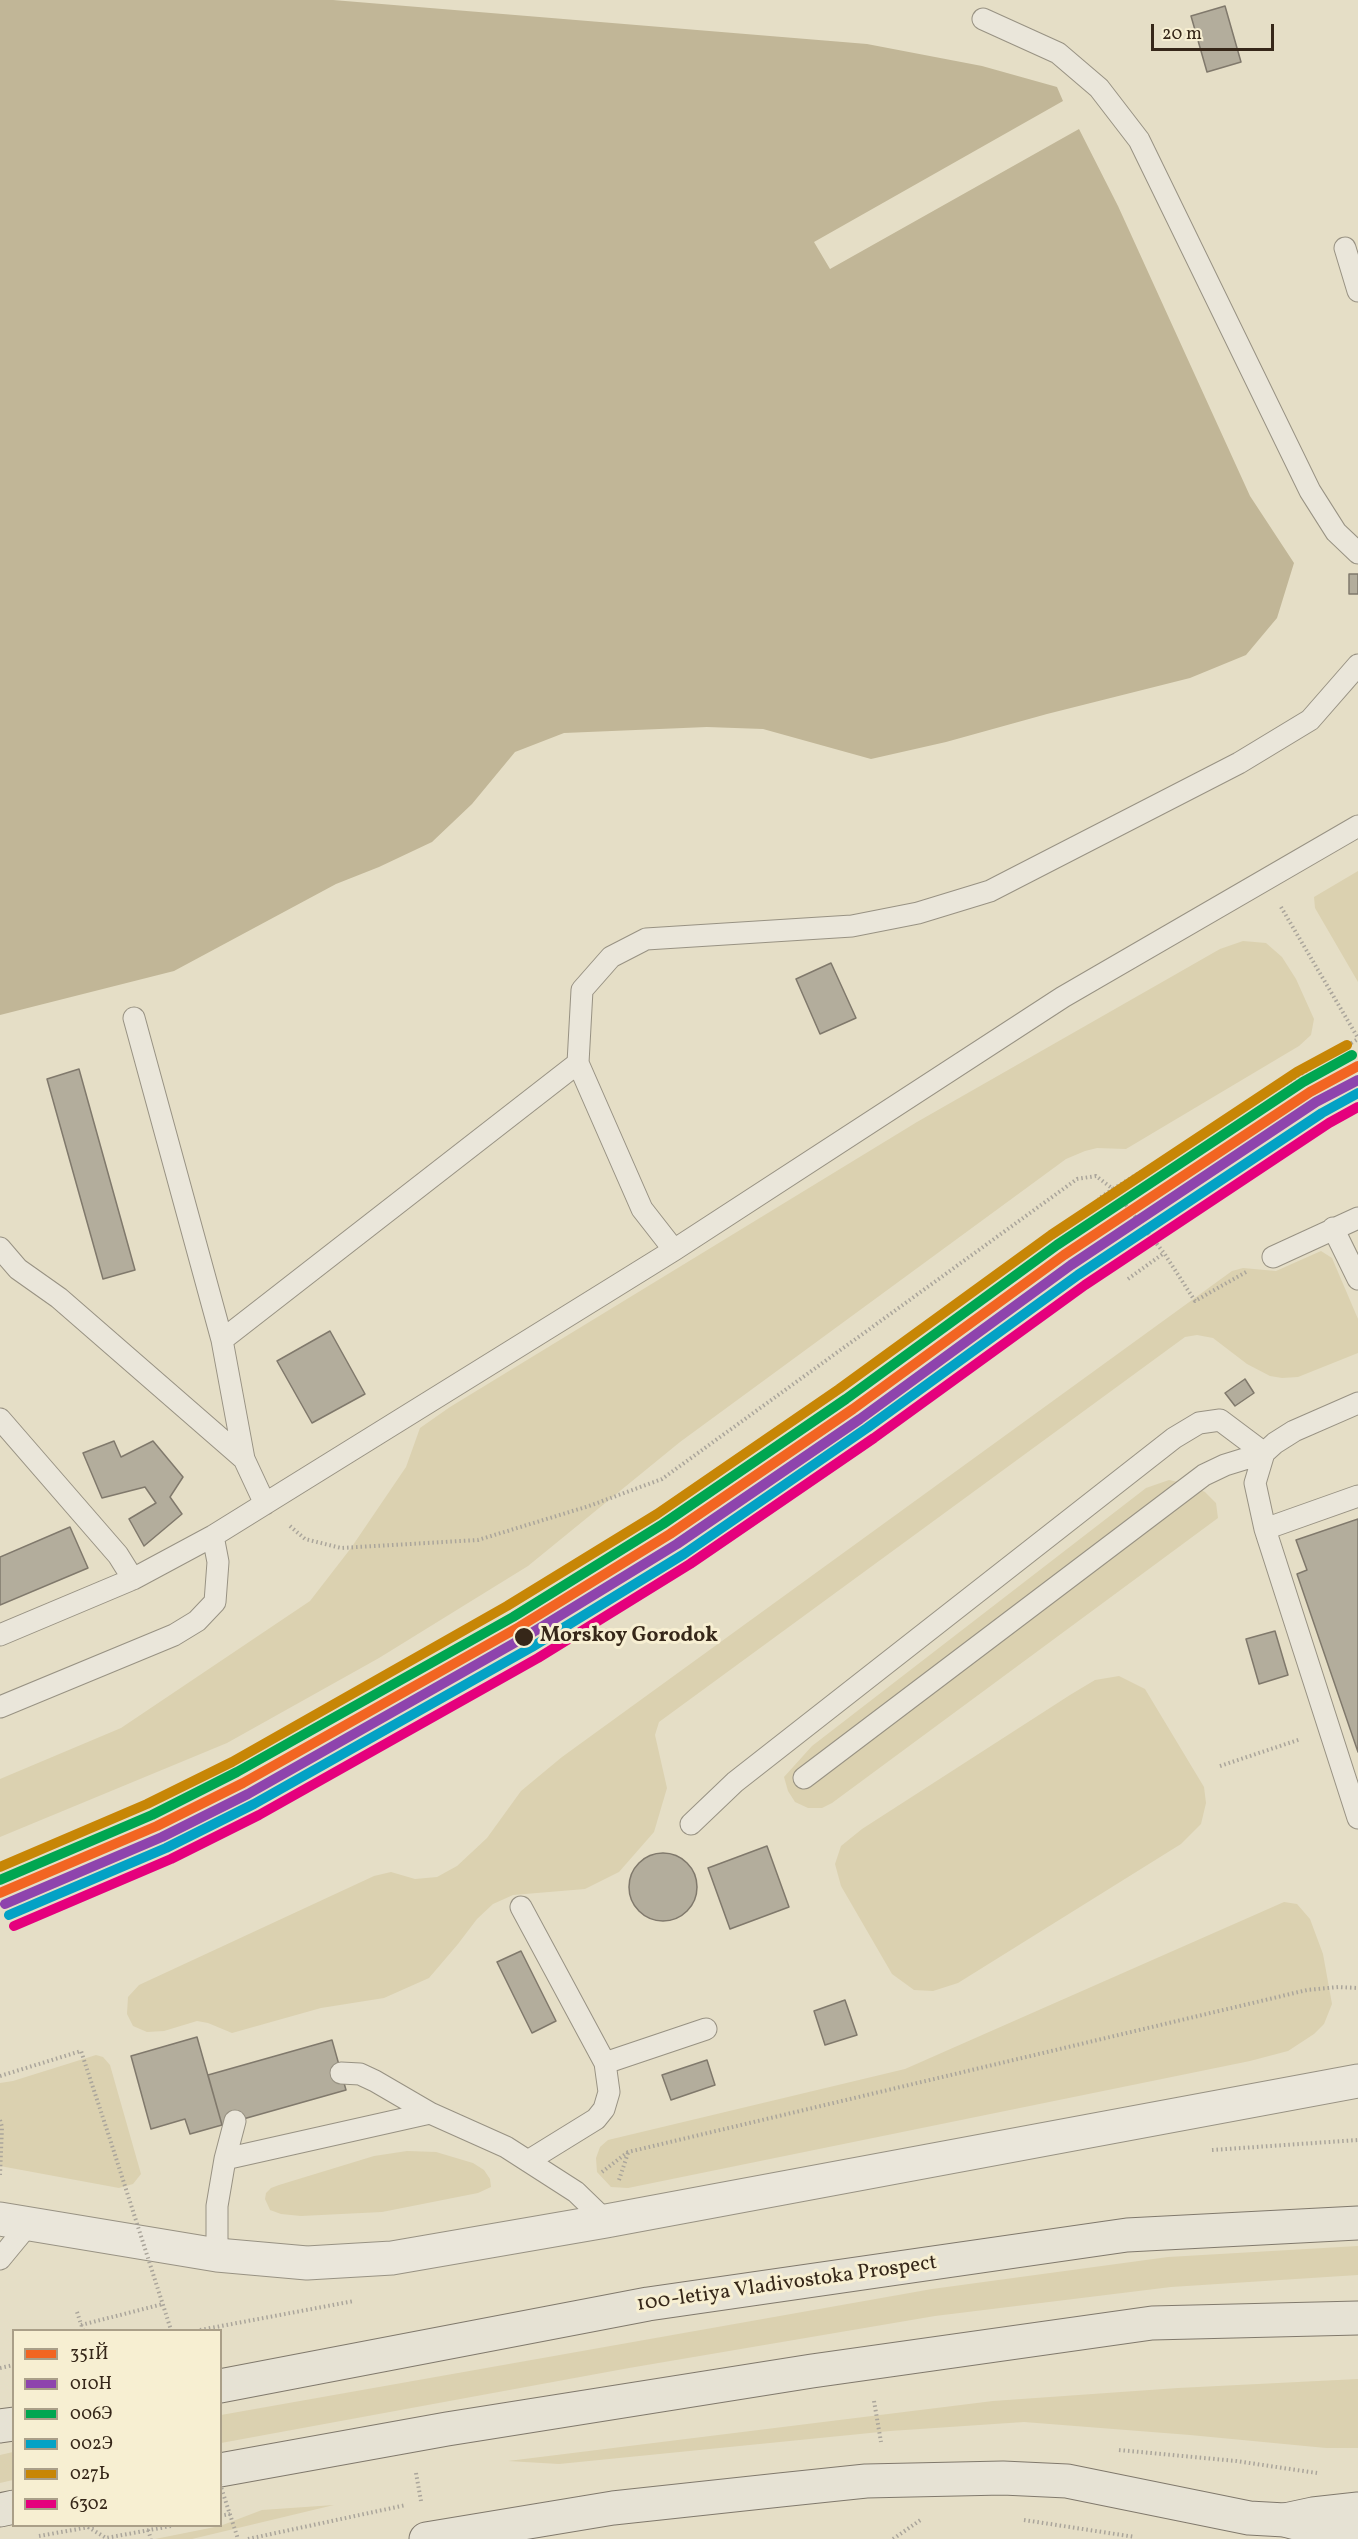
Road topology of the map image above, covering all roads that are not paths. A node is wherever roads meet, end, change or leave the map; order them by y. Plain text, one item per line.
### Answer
1 (983, 19) dead end
2 (1345, 248) dead end
3 (1358, 291) edge
4 (1358, 553) edge
5 (1358, 665) edge
6 (1358, 826) edge
7 (134, 1018) dead end
8 (578, 1063) junction
9 (1358, 1218) edge
10 (1333, 1228) junction
11 (0, 1248) edge
12 (674, 1250) junction
13 (1273, 1257) road end
14 (1358, 1279) edge
15 (222, 1340) junction
16 (1358, 1403) edge
17 (0, 1419) edge
18 (1264, 1453) junction
19 (244, 1459) junction
20 (1358, 1496) edge
21 (265, 1504) junction
22 (1265, 1529) junction
23 (213, 1536) junction
24 (133, 1579) junction
25 (0, 1635) edge
26 (0, 1707) edge
27 (804, 1778) dead end
28 (1358, 1818) edge
29 (691, 1824) dead end
30 (521, 1907) dead end
31 (706, 2030) dead end
32 (605, 2063) junction
33 (341, 2073) dead end
34 (1358, 2081) edge
35 (430, 2113) junction
36 (235, 2121) dead end
37 (225, 2159) junction
38 (528, 2161) junction
39 (606, 2221) junction
40 (14, 2222) edge
41 (1358, 2223) edge
42 (217, 2255) junction
43 (0, 2259) edge
44 (1358, 2318) edge
45 (222, 2386) edge
46 (222, 2470) edge
47 (1358, 2509) edge
48 (1285, 2520) junction
49 (426, 2539) edge
50 (1353, 2539) edge

1 - 4 lane
2 - 3 lane
5 - 8 lane
6 - 12 lane
7 - 15 lane
8 - 12 lane
8 - 15 lane
9 - 10 lane
10 - 13 lane
10 - 14 lane
11 - 19 lane
12 - 21 lane
15 - 19 lane
16 - 18 lane
17 - 24 lane
18 - 22 lane
18 - 27 lane
18 - 29 lane
19 - 21 lane
20 - 22 lane
21 - 23 lane
22 - 28 lane
23 - 24 lane
23 - 26 lane
24 - 25 lane
30 - 32 lane
31 - 32 lane
32 - 38 lane
33 - 35 lane
34 - 39 street
35 - 37 lane
35 - 38 lane
36 - 37 lane
37 - 42 lane
38 - 39 lane
39 - 42 street
40 - 42 street
40 - 43 lane
41 - 45 main road, 100-letiya Vladivostoka Prospect
44 - 46 main road
47 - 48 main road
48 - 49 main road
48 - 50 main road

